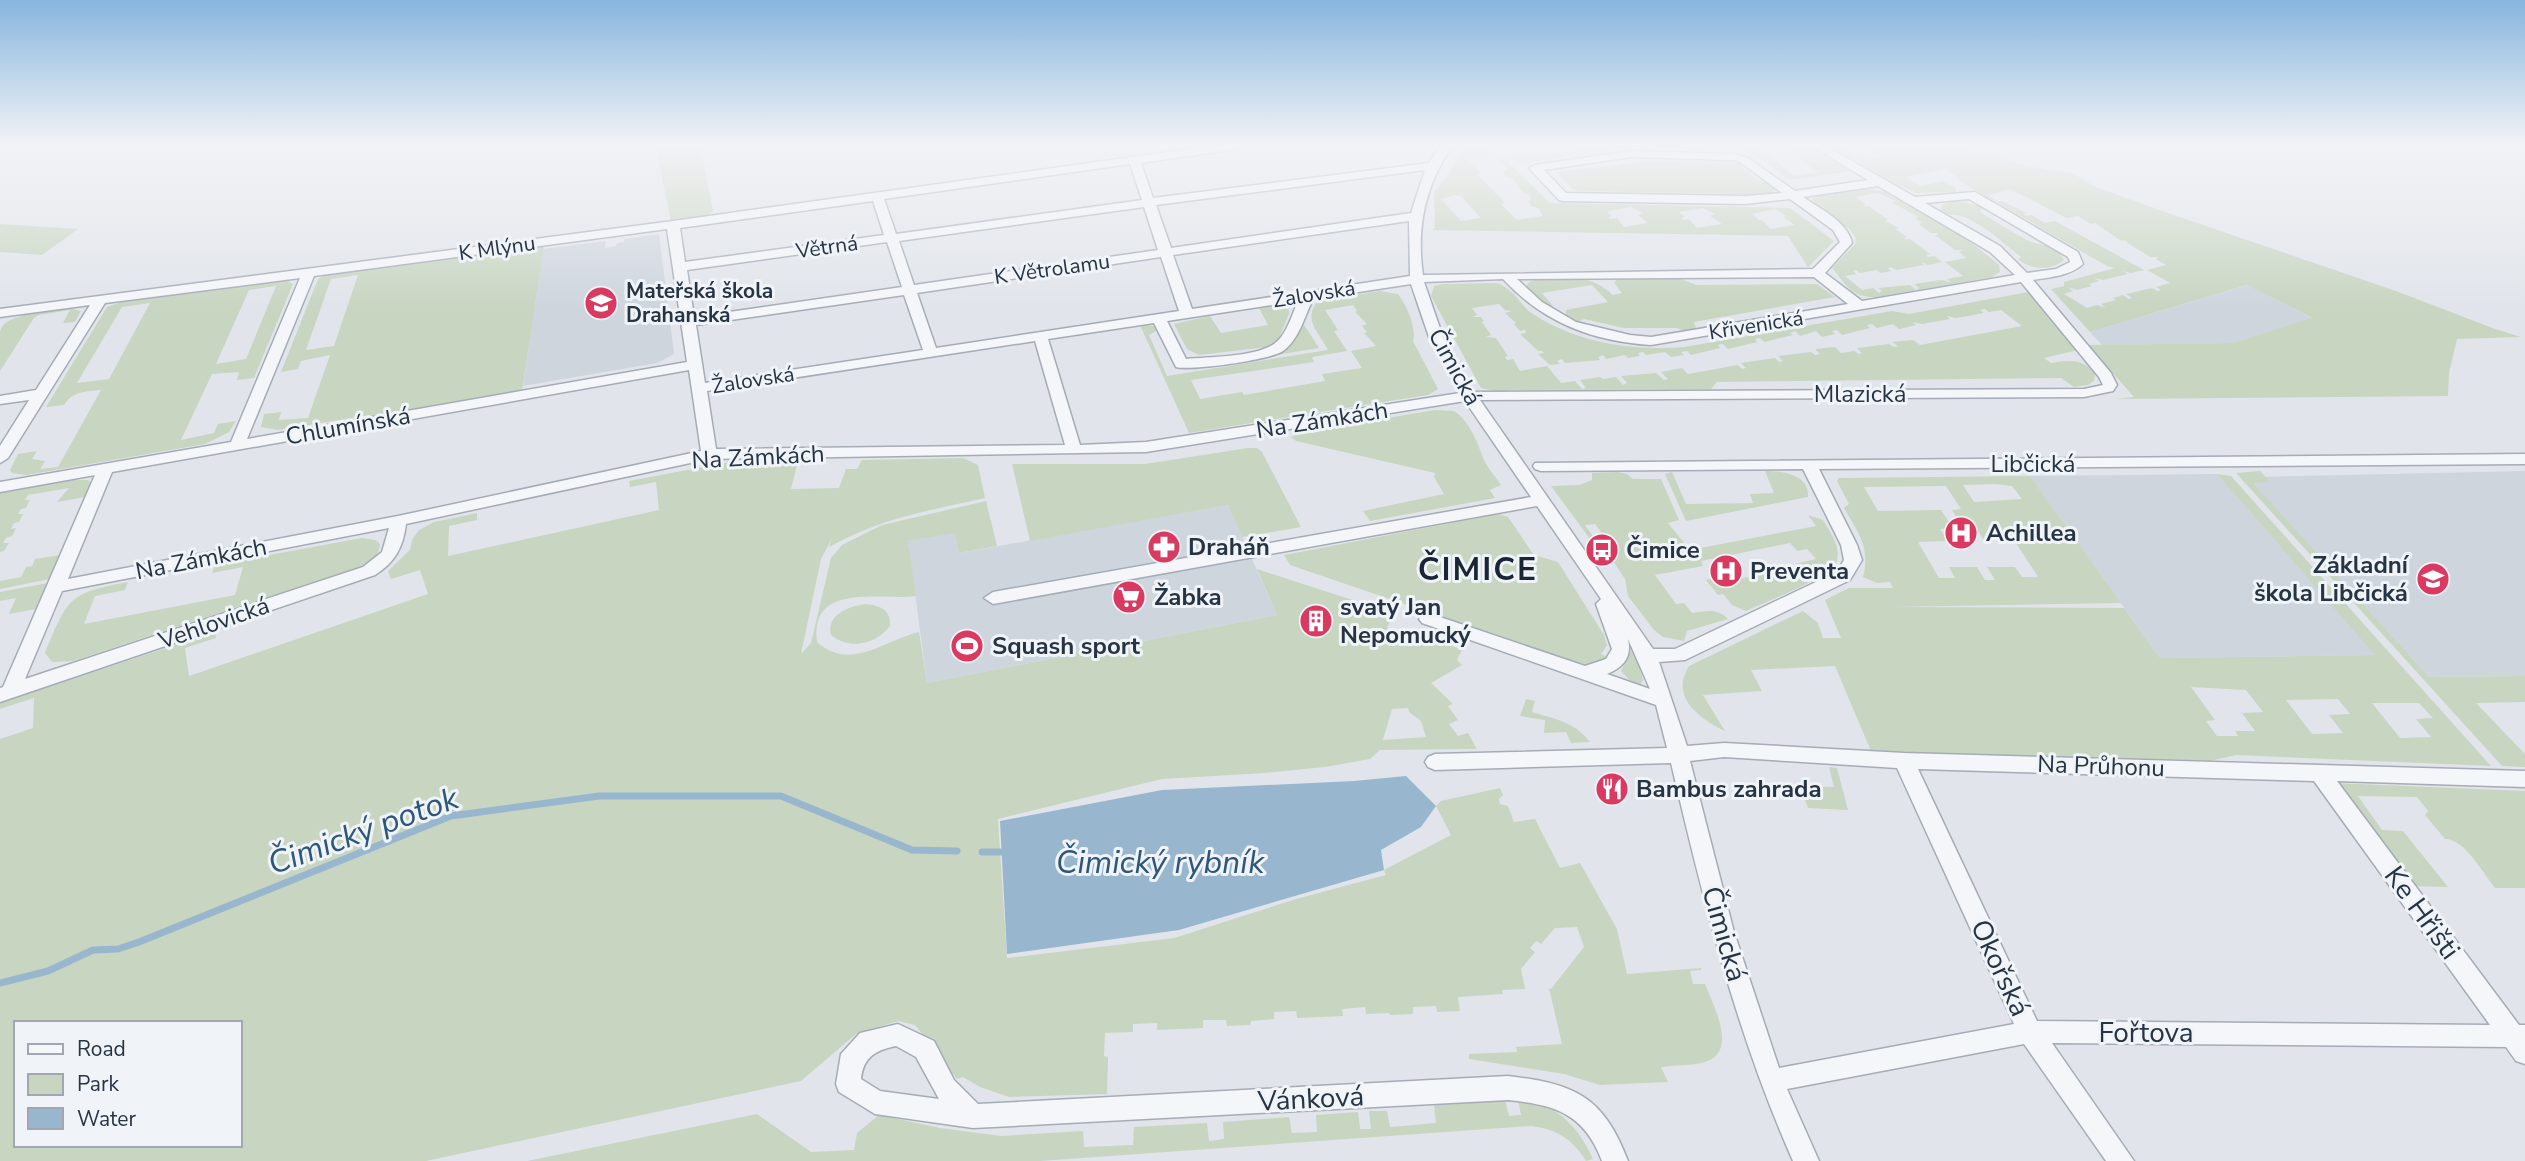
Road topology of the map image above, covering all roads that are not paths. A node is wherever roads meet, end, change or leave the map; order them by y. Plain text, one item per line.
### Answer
1 (855, 199) edge
2 (878, 199) edge
3 (1170, 199) edge
4 (1419, 199) edge
5 (1695, 199) edge
6 (1751, 199) edge
7 (1799, 199) edge
8 (1912, 199) edge
9 (1932, 199) edge
10 (1978, 199) edge
11 (1915, 201) junction
12 (1149, 202) junction
13 (1415, 216) junction
14 (673, 225) junction
15 (892, 238) junction
16 (1167, 253) junction
17 (680, 267) junction
18 (309, 273) junction
19 (1818, 273) junction
20 (1507, 276) junction
21 (2022, 278) junction
22 (1417, 279) junction
23 (910, 290) junction
24 (1308, 295) junction
25 (100, 300) junction
26 (1861, 307) junction
27 (1187, 314) junction
28 (2, 315) edge
29 (1159, 318) junction
30 (689, 322) junction
31 (1040, 336) junction
32 (931, 353) junction
33 (695, 365) junction
34 (699, 388) junction
35 (40, 394) junction
36 (1469, 396) junction
37 (0, 400) edge
38 (237, 445) junction
39 (1074, 450) junction
40 (709, 454) junction
41 (0, 458) edge
42 (2525, 459) edge
43 (1541, 466) dead end
44 (1810, 466) junction
45 (106, 468) junction
46 (0, 487) edge
47 (1541, 500) junction
48 (398, 521) junction
49 (1587, 566) junction
50 (55, 587) junction
51 (993, 598) dead end
52 (1428, 619) dead end
53 (1648, 656) junction
54 (1585, 673) junction
55 (5, 693) edge
56 (1664, 701) junction
57 (1677, 755) junction
58 (1904, 761) junction
59 (1435, 762) dead end
60 (2319, 772) junction
61 (2525, 779) edge
62 (2030, 1032) junction
63 (2521, 1042) edge
64 (1771, 1081) junction
65 (973, 1116) junction
66 (1615, 1161) edge
67 (1805, 1161) edge
68 (2121, 1161) edge

1 - 14 street, K Mlýnu
2 - 15 street
3 - 12 street, Větrná
4 - 13 street, Čimická
5 - 6 street
7 - 19 street
8 - 11 street
9 - 11 street, Křivenická
10 - 21 street, Křivenická
11 - 21 street
12 - 15 street, Větrná
12 - 16 street
13 - 16 street, K Větrolamu
13 - 22 street, Čimická
14 - 17 street
14 - 18 street, K Mlýnu
15 - 17 street, Větrná
15 - 23 street
16 - 23 street, K Větrolamu
16 - 27 street
17 - 30 street
18 - 25 street, K Mlýnu
18 - 38 street
19 - 20 street, Žalovská
19 - 26 street
20 - 22 street, Žalovská
20 - 26 street, Křivenická
21 - 26 street, Křivenická
21 - 36 street, Mlazická
22 - 24 street, Žalovská
22 - 36 street, Čimická
23 - 30 street, K Větrolamu
23 - 32 street
24 - 27 street, Žalovská
24 - 29 street
25 - 28 street, K Mlýnu
25 - 35 street
27 - 29 street, Žalovská
29 - 31 street, Žalovská
30 - 33 street
31 - 32 street, Žalovská
31 - 39 street
32 - 34 street, Žalovská
33 - 34 street
33 - 38 street, Chlumínská
34 - 40 street
35 - 37 street
35 - 41 street
36 - 39 street, Na Zámkách
36 - 47 street, Čimická
38 - 45 street, Chlumínská
39 - 40 street, Na Zámkách
40 - 48 street, Na Zámkách
42 - 44 street, Libčická
43 - 44 street, Libčická
44 - 53 street
45 - 46 street, Chlumínská
45 - 50 street
47 - 49 street, Čimická
47 - 51 street
48 - 50 street, Na Zámkách
48 - 55 street, Vehlovická
49 - 53 street, Čimická
49 - 54 street, Čimická
50 - 55 street
52 - 54 street
53 - 56 street, Čimická
54 - 56 street
56 - 57 street, Čimická
57 - 58 street, Na Průhonu
57 - 59 street, Na Průhonu
57 - 64 street, Čimická
58 - 60 street, Na Průhonu
58 - 62 street, Okořská
60 - 61 street, Na Průhonu
60 - 63 street, Ke Hřišti
62 - 63 street, Fořtova
62 - 64 street, Fořtova
62 - 68 street, Okořská
64 - 67 street, Čimická
65 - 65 street, Vánková
65 - 66 street, Vánková

